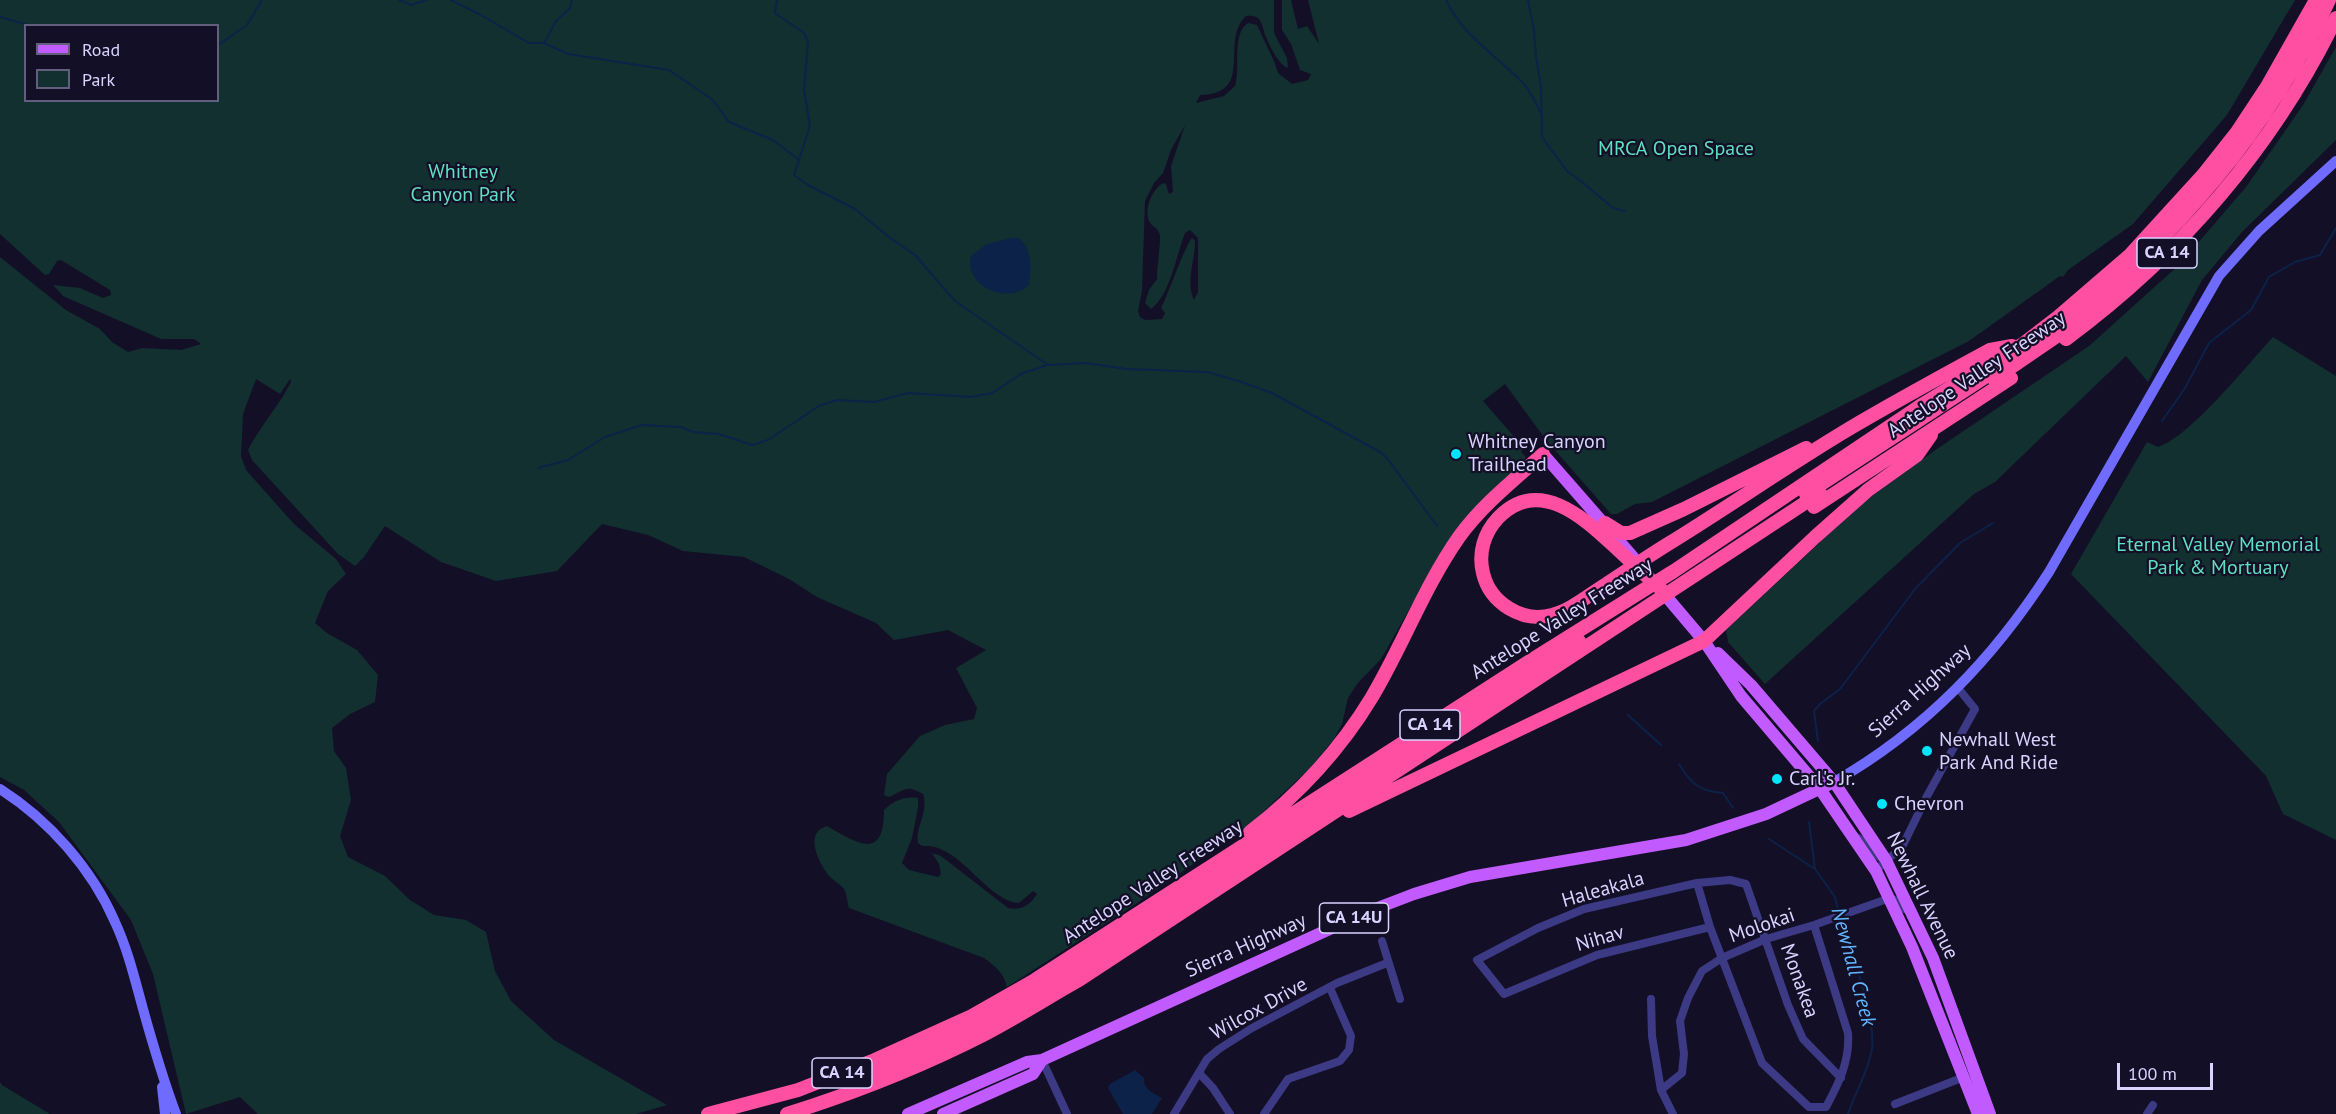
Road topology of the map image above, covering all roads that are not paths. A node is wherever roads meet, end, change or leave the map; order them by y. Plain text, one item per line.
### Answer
1 (2316, 0) edge
2 (2329, 0) edge
3 (2335, 0) edge
4 (2336, 18) edge
5 (2336, 161) edge
6 (2023, 344) junction
7 (1936, 428) junction
8 (1847, 430) junction
9 (1544, 454) joint
10 (1605, 524) junction
11 (1681, 580) junction
12 (1660, 589) junction
13 (1644, 604) junction
14 (1704, 640) junction
15 (1958, 688) junction
16 (1834, 782) junction
17 (0, 789) edge
18 (1820, 789) junction
19 (1344, 814) junction
20 (1854, 836) junction
21 (1225, 858) junction
22 (1886, 860) junction
23 (1876, 872) junction
24 (1697, 883) junction
25 (1746, 884) joint
26 (1890, 898) junction
27 (1814, 925) junction
28 (1710, 927) junction
29 (1766, 939) junction
30 (1382, 941) dead end
31 (1722, 958) junction
32 (1933, 958) junction
33 (1387, 963) junction
34 (1330, 988) junction
35 (1504, 994) joint
36 (1400, 999) dead end
37 (1652, 999) dead end
38 (1027, 1003) junction
39 (968, 1023) junction
40 (959, 1050) junction
41 (1042, 1060) junction
42 (159, 1066) junction
43 (1199, 1073) junction
44 (1964, 1077) junction
45 (1841, 1078) junction
46 (1661, 1090) junction
47 (1895, 1104) dead end
48 (2153, 1105) dead end
49 (165, 1114) edge
50 (176, 1114) edge
51 (708, 1114) edge
52 (744, 1114) edge
53 (787, 1114) edge
54 (814, 1114) edge
55 (908, 1114) edge
56 (944, 1114) edge
57 (1067, 1114) edge
58 (1174, 1114) edge
59 (1230, 1114) edge
60 (1264, 1114) edge
61 (1673, 1114) edge
62 (1977, 1114) edge
63 (1983, 1114) edge
64 (1990, 1114) edge
65 (2147, 1114) edge

1 - 6 highway, Antelope Valley Freeway / CA 14
2 - 11 highway
3 - 11 highway
4 - 7 highway, Antelope Valley Freeway / CA 14
5 - 15 main road, Sierra Highway
6 - 8 highway
6 - 11 highway, Antelope Valley Freeway / CA 14
7 - 11 highway, Antelope Valley Freeway / CA 14
7 - 14 highway
8 - 10 highway
8 - 12 highway
9 - 10 main road, Newhall Avenue
9 - 21 highway
10 - 12 main road, Newhall Avenue
11 - 13 highway, Antelope Valley Freeway / CA 14
11 - 13 highway, Antelope Valley Freeway / CA 14
12 - 14 main road, Newhall Avenue
13 - 19 highway, Antelope Valley Freeway / CA 14
13 - 21 highway, Antelope Valley Freeway / CA 14
13 - 38 highway
14 - 16 main road, Newhall Avenue
14 - 18 main road, Newhall Avenue
14 - 19 highway
15 - 16 main road, Sierra Highway
15 - 22 street
16 - 18 main road, Sierra Highway
16 - 22 main road, Newhall Avenue
17 - 42 main road
18 - 20 main road, Newhall Avenue
18 - 41 main road, Sierra Highway / CA 14U
19 - 38 highway, Antelope Valley Freeway / CA 14
20 - 22 street
20 - 23 main road, Newhall Avenue
21 - 38 highway, Antelope Valley Freeway / CA 14
22 - 23 street
22 - 32 main road, Newhall Avenue
23 - 26 main road, Newhall Avenue
24 - 25 street, Haleakala
24 - 28 street
24 - 35 street, Haleakala
25 - 29 street, Monakea
26 - 27 street, Molokai
26 - 32 street
26 - 44 main road, Newhall Avenue
27 - 29 street, Molokai
27 - 45 street
28 - 31 street
28 - 35 street, Nihav
29 - 31 street, Molokai
29 - 45 street, Monakea
30 - 33 street
31 - 45 street
31 - 46 street, Molokai
32 - 64 main road, Newhall Avenue
33 - 34 street, Wilcox Drive
33 - 36 street
34 - 43 street, Wilcox Drive
34 - 60 street
37 - 46 street
38 - 39 highway, Antelope Valley Freeway / CA 14
38 - 40 highway, Antelope Valley Freeway / CA 14
39 - 51 highway, Antelope Valley Freeway / CA 14
39 - 52 highway
40 - 53 highway
40 - 54 highway, Antelope Valley Freeway / CA 14
41 - 55 main road, Sierra Highway / CA 14U
41 - 56 main road, Sierra Highway / CA 14U
41 - 57 street
42 - 49 main road
42 - 50 main road
43 - 58 street, Wilcox Drive
43 - 59 street
44 - 47 street
44 - 62 main road, Newhall Avenue
44 - 63 main road
46 - 61 street
48 - 65 street

